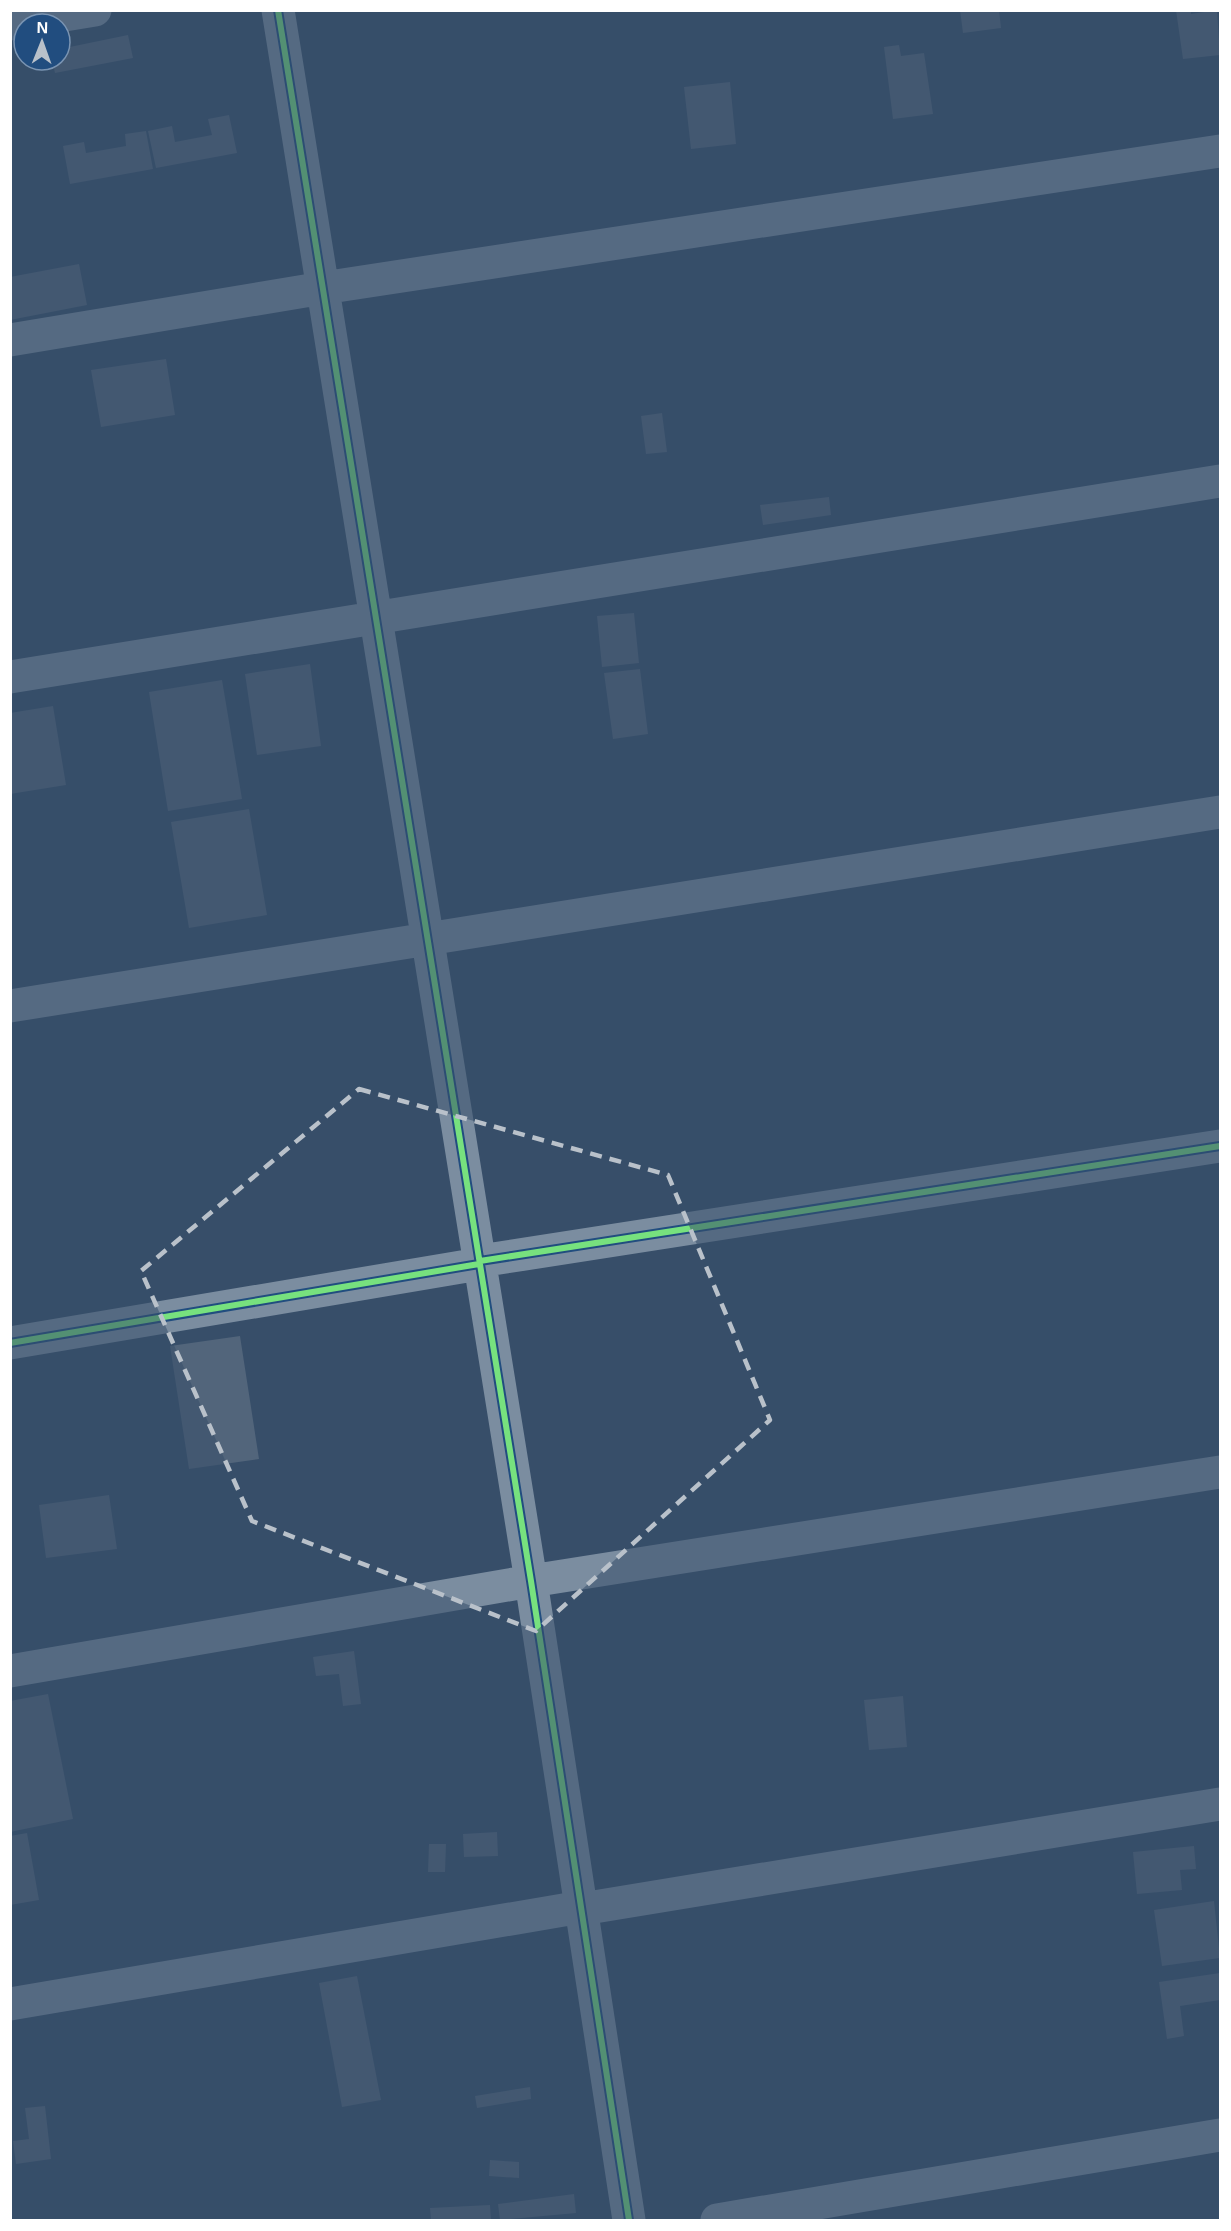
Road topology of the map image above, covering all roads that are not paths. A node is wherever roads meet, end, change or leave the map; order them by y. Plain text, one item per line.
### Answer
1 (95, 10) edge
2 (278, 10) edge
3 (10, 24) edge
4 (1221, 151) edge
5 (323, 288) junction
6 (10, 340) edge
7 (1221, 481) edge
8 (376, 617) junction
9 (10, 677) edge
10 (1221, 812) edge
11 (428, 938) junction
12 (10, 1006) edge
13 (1221, 1146) edge
14 (480, 1261) junction
15 (10, 1342) edge
16 (1221, 1472) edge
17 (531, 1581) junction
18 (10, 1671) edge
19 (1221, 1804) edge
20 (581, 1907) junction
21 (10, 2004) edge
22 (1221, 2135) edge
23 (629, 2220) edge
24 (717, 2220) edge

1 - 3 street
2 - 5 street
4 - 5 street
5 - 6 street
5 - 8 street
7 - 8 street
8 - 9 street
8 - 11 street
10 - 11 street
11 - 12 street
11 - 14 street
13 - 14 street
14 - 15 street
14 - 17 street
16 - 17 street
17 - 18 street
17 - 20 street
19 - 20 street
20 - 21 street
20 - 23 street
22 - 24 street

